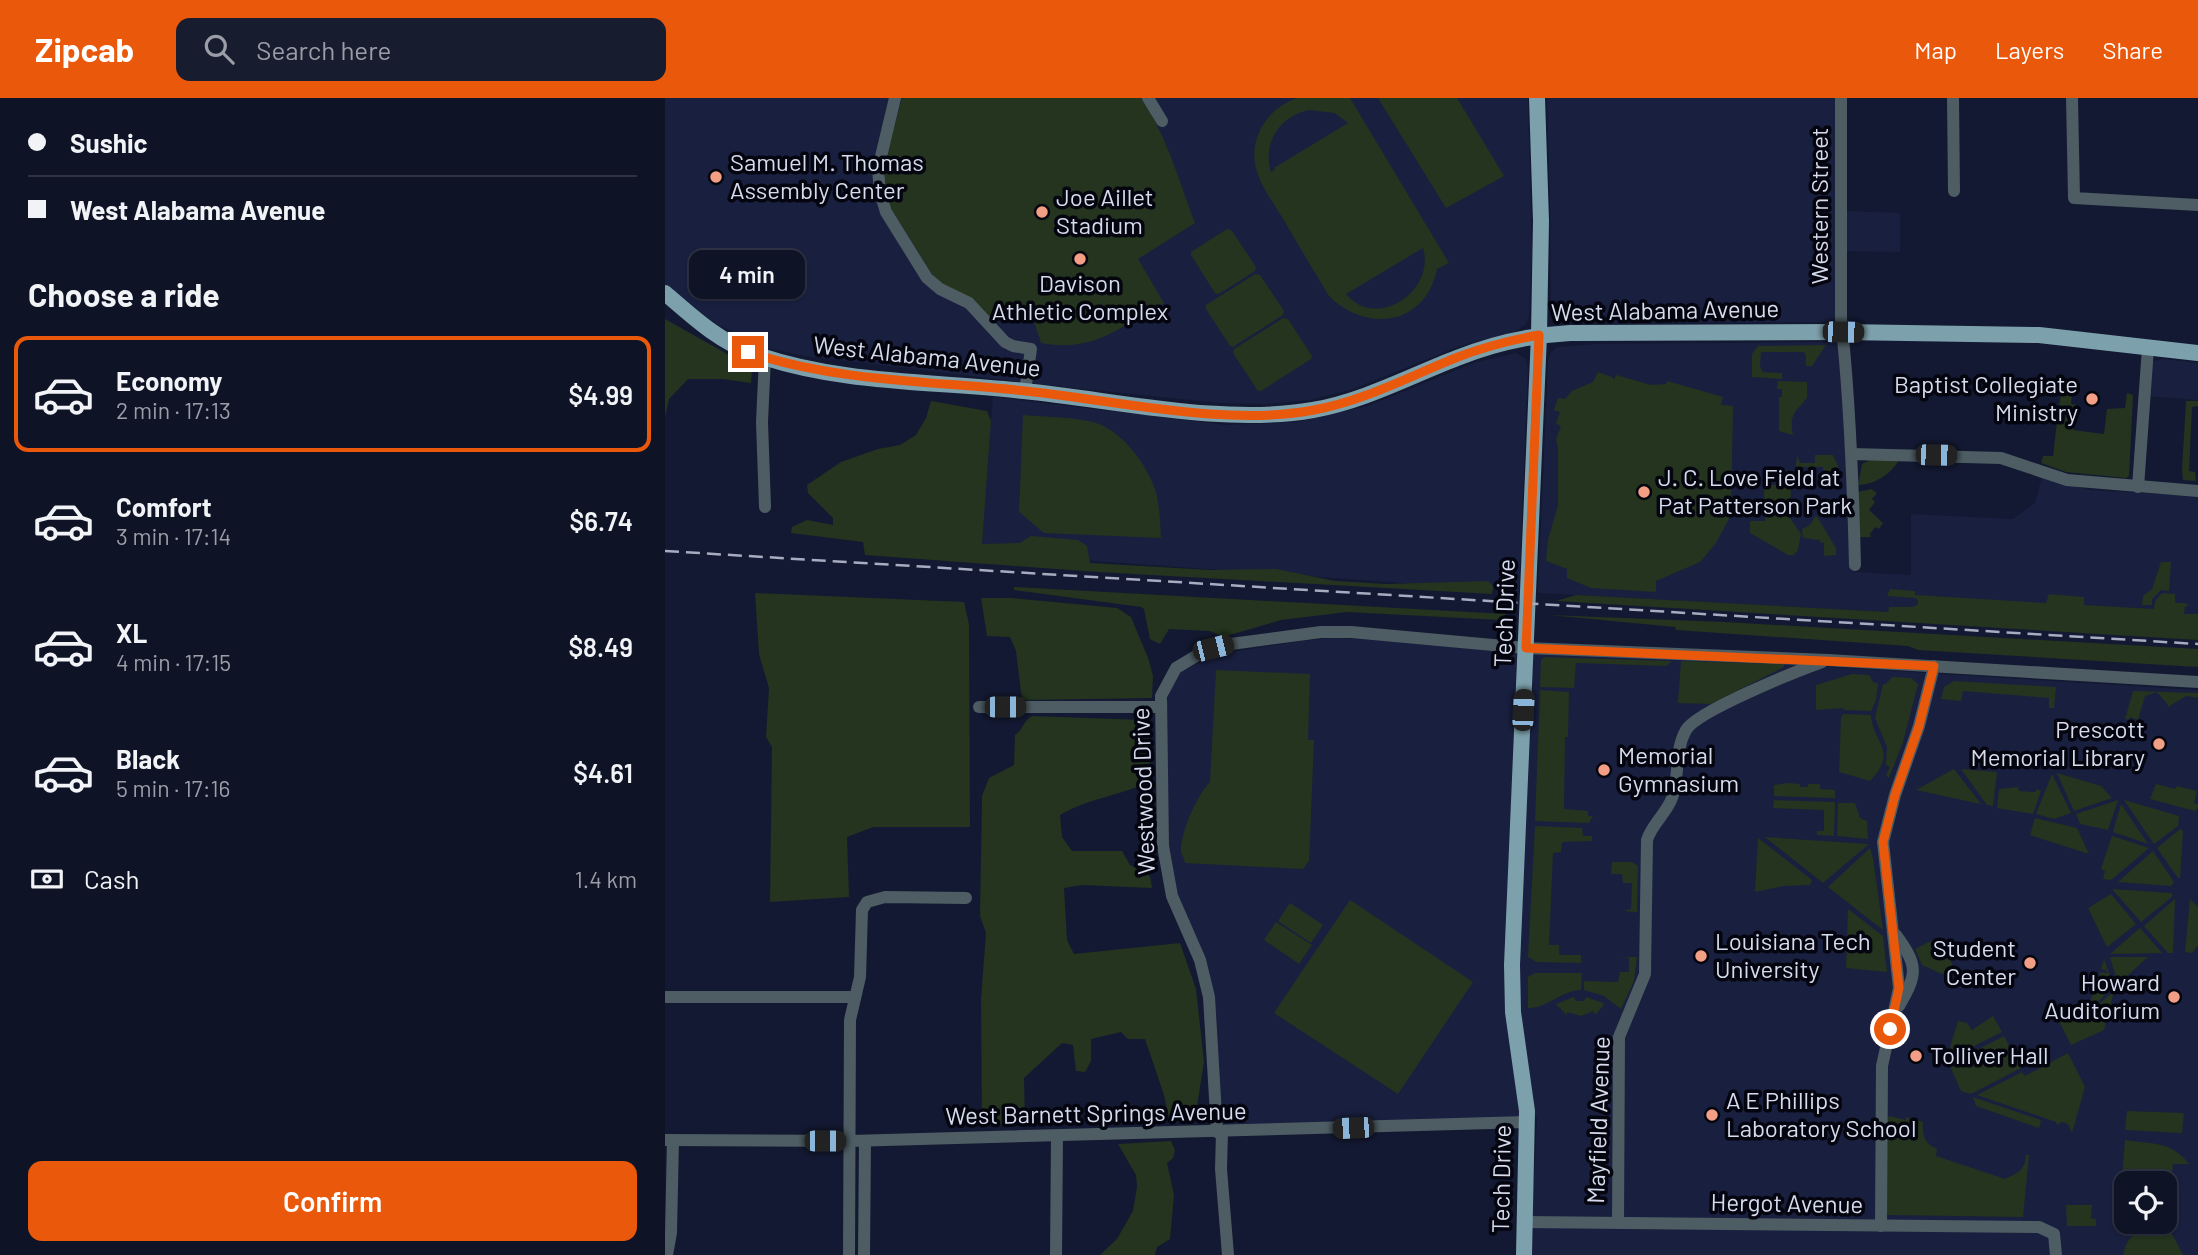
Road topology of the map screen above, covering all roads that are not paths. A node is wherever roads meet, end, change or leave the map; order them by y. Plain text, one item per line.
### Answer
1 (895, 98) edge
2 (1164, 98) edge
3 (1537, 98) edge
4 (1841, 98) edge
5 (1953, 98) edge
6 (2072, 98) edge
7 (1150, 102) edge
8 (1162, 121) dead end
9 (1954, 191) dead end
10 (2198, 205) edge
11 (665, 293) edge
12 (1843, 332) junction
13 (1539, 335) junction
14 (2147, 348) junction
15 (2198, 353) edge
16 (765, 357) junction
17 (1025, 391) junction
18 (1852, 454) junction
19 (2138, 487) junction
20 (2198, 491) edge
21 (765, 507) dead end
22 (1854, 565) dead end
23 (1526, 648) junction
24 (1828, 660) junction
25 (1934, 666) junction
26 (2198, 682) edge
27 (979, 707) dead end
28 (1160, 707) junction
29 (966, 898) dead end
30 (1894, 933) junction
31 (665, 997) edge
32 (855, 997) junction
33 (1895, 1013) junction
34 (1527, 1122) junction
35 (1219, 1132) junction
36 (1056, 1136) junction
37 (669, 1140) edge
38 (850, 1141) junction
39 (865, 1141) junction
40 (1524, 1222) junction
41 (1618, 1223) junction
42 (1881, 1226) junction
43 (667, 1255) edge
44 (849, 1255) edge
45 (864, 1255) edge
46 (1056, 1255) edge
47 (1228, 1255) edge
48 (1524, 1255) edge
49 (2056, 1255) edge

1 - 17 street
2 - 7 street
3 - 13 main road, Tech Drive
4 - 12 street, Western Street
5 - 9 street
6 - 10 street
7 - 8 street
11 - 16 main road, West Alabama Avenue
12 - 13 main road, West Alabama Avenue
12 - 14 main road, West Alabama Avenue
12 - 18 street, Western Street
13 - 17 main road, West Alabama Avenue
13 - 23 main road, Tech Drive
14 - 15 main road, West Alabama Avenue
14 - 19 street
16 - 17 main road, West Alabama Avenue
16 - 21 street
18 - 19 street
18 - 22 street, Western Street
19 - 20 street
23 - 24 street
23 - 28 street, Westwood Drive
23 - 34 main road, Tech Drive
24 - 25 street
24 - 41 street, Mayfield Avenue
25 - 26 street
25 - 30 street
27 - 28 street
28 - 35 street, Westwood Drive
29 - 32 street
30 - 33 street
30 - 33 street
31 - 32 street
32 - 38 street
33 - 42 street
34 - 35 street, West Barnett Springs Avenue
34 - 40 main road, Tech Drive
35 - 36 street, West Barnett Springs Avenue
35 - 47 street, Westwood Drive
36 - 39 street, West Barnett Springs Avenue
36 - 46 street
37 - 38 street, West Barnett Springs Avenue
37 - 43 street
38 - 39 street, West Barnett Springs Avenue
38 - 44 street
39 - 45 street
40 - 41 street, Hergot Avenue
40 - 48 main road, Tech Drive
41 - 42 street, Hergot Avenue
42 - 49 street, Hergot Avenue

